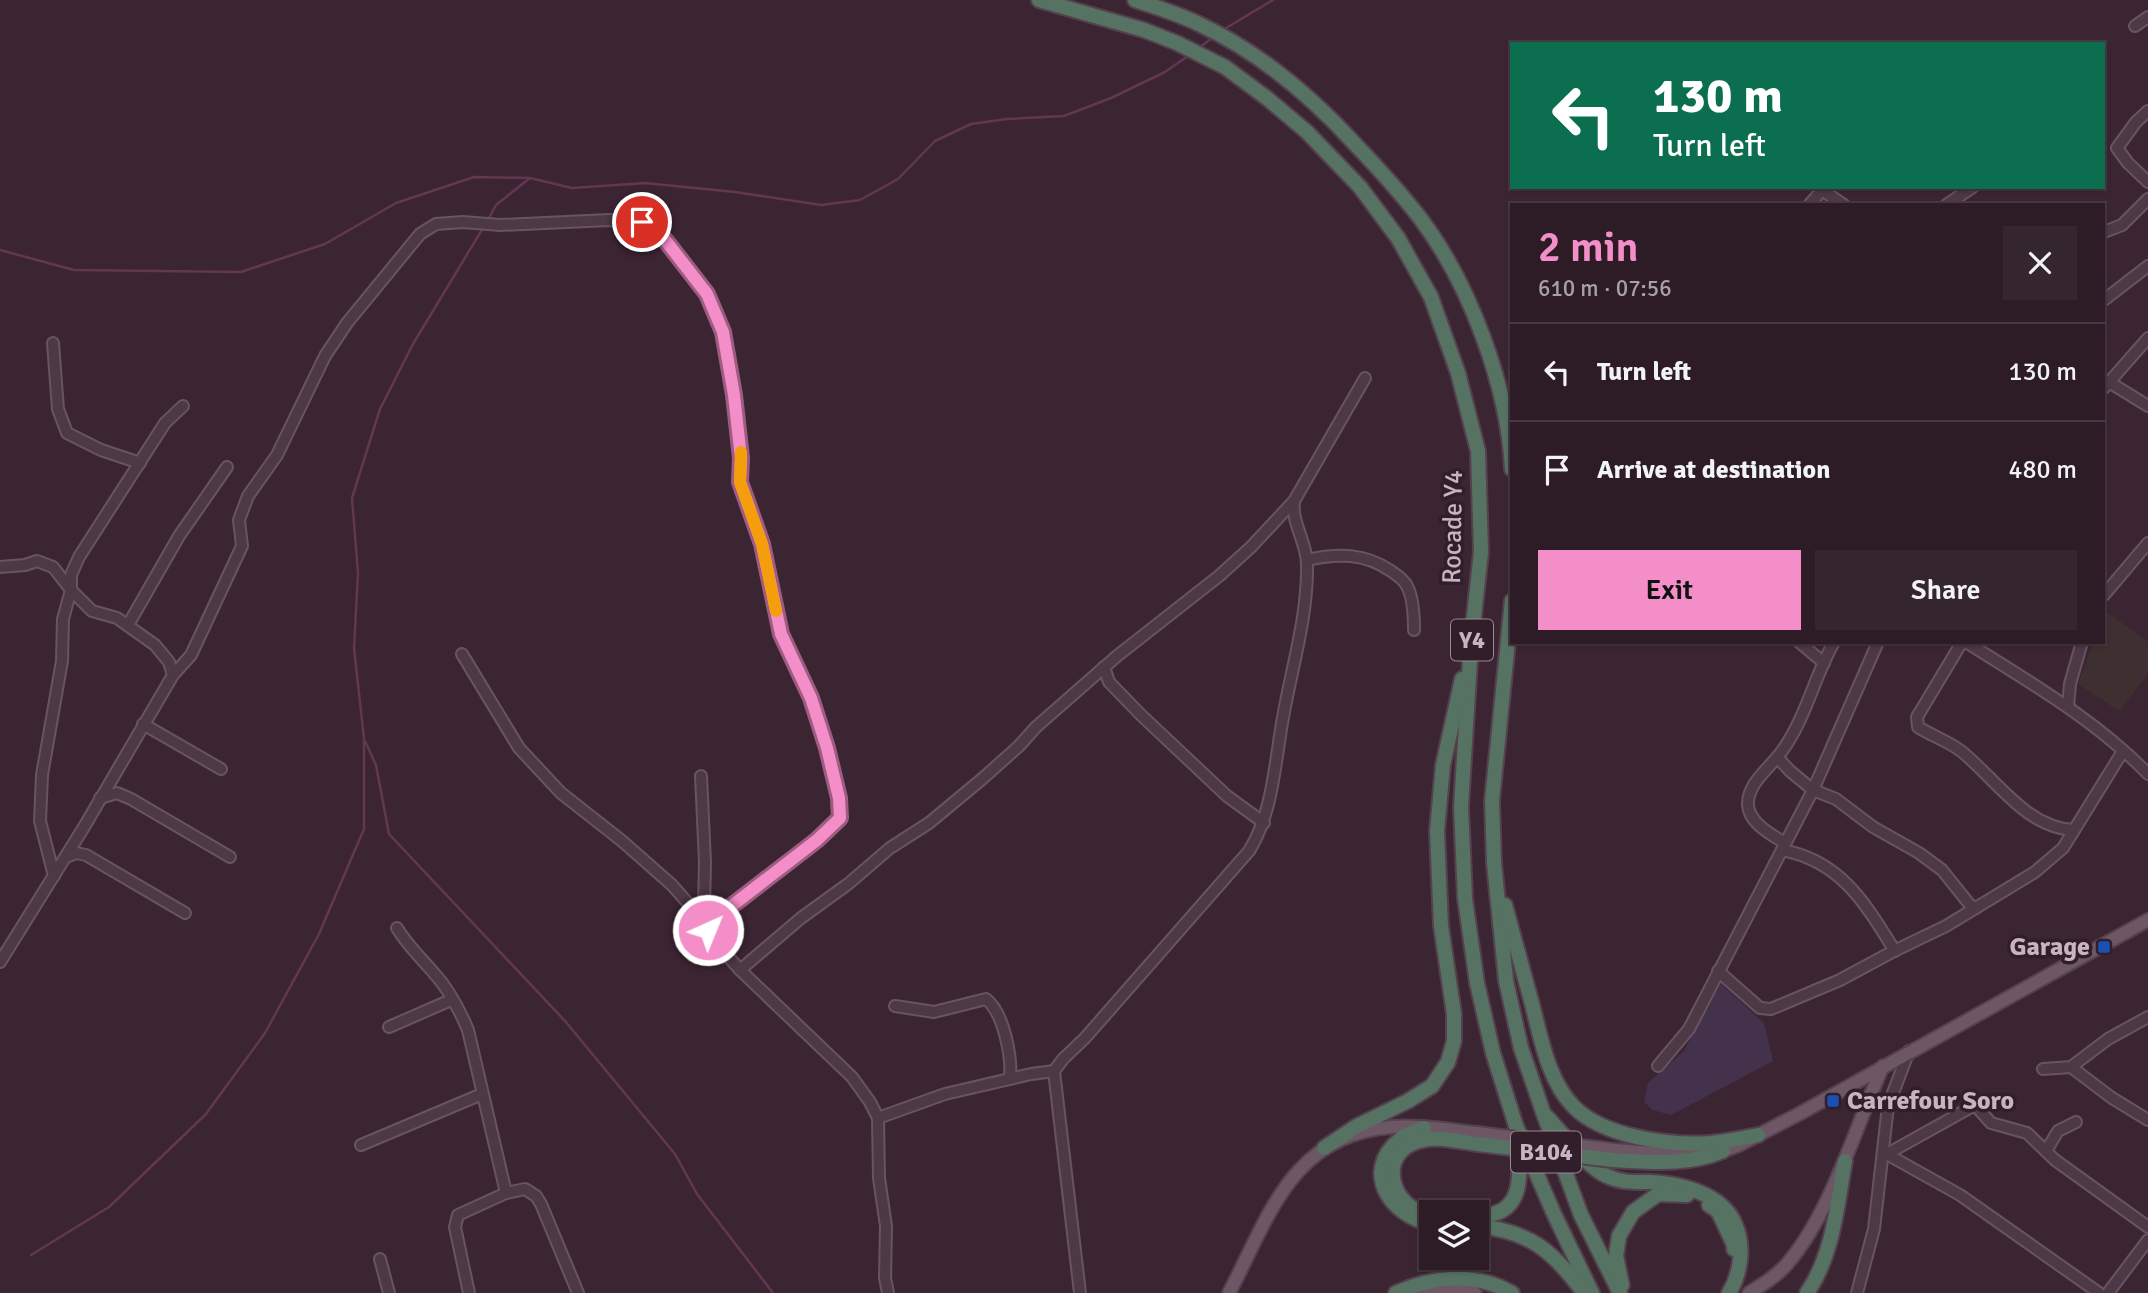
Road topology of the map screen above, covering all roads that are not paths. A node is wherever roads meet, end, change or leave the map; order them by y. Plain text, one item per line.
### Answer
1 (1040, 0) edge
2 (1135, 0) edge
3 (2148, 17) edge
4 (2135, 26) dead end
5 (2148, 111) edge
6 (2148, 182) edge
7 (1824, 189) edge
8 (1970, 189) edge
9 (2148, 199) edge
10 (1811, 203) edge
11 (1842, 203) edge
12 (1949, 203) edge
13 (2105, 232) edge
14 (2148, 266) edge
15 (2105, 299) edge
16 (2148, 338) edge
17 (53, 343) dead end
18 (1365, 378) dead end
19 (2106, 385) edge
20 (183, 406) dead end
21 (2148, 406) edge
22 (1510, 445) edge
23 (140, 463) junction
24 (227, 467) dead end
25 (1294, 501) junction
26 (2148, 543) edge
27 (1307, 560) junction
28 (0, 567) edge
29 (71, 590) junction
30 (2105, 593) edge
31 (1510, 621) edge
32 (128, 625) junction
33 (1414, 630) dead end
34 (1471, 644) junction
35 (1801, 644) edge
36 (1833, 644) edge
37 (1877, 644) edge
38 (1963, 644) edge
39 (1967, 644) edge
40 (2081, 644) edge
41 (462, 654) dead end
42 (1824, 663) junction
43 (1104, 667) junction
44 (173, 675) junction
45 (2068, 707) junction
46 (143, 724) junction
47 (2123, 751) junction
48 (1777, 757) junction
49 (221, 769) dead end
50 (2148, 774) edge
51 (701, 776) dead end
52 (1813, 790) junction
53 (100, 798) junction
54 (1264, 823) junction
55 (2074, 831) junction
56 (1783, 847) junction
57 (66, 857) junction
58 (230, 858) dead end
59 (1494, 863) junction
60 (54, 876) junction
61 (1976, 908) junction
62 (185, 913) dead end
63 (2148, 920) edge
64 (708, 924) junction
65 (397, 928) dead end
66 (4, 948) edge
67 (1895, 951) junction
68 (0, 962) edge
69 (740, 970) junction
70 (1718, 971) junction
71 (451, 1000) junction
72 (895, 1006) dead end
73 (2148, 1017) edge
74 (389, 1027) dead end
75 (1909, 1051) junction
76 (1658, 1066) dead end
77 (1883, 1066) junction
78 (2071, 1067) junction
79 (2043, 1069) dead end
80 (1054, 1072) junction
81 (1010, 1079) junction
82 (482, 1094) junction
83 (1542, 1112) junction
84 (878, 1118) junction
85 (2148, 1120) edge
86 (2076, 1122) dead end
87 (1516, 1126) junction
88 (1424, 1128) junction
89 (1758, 1135) junction
90 (1477, 1139) junction
91 (361, 1145) dead end
92 (1324, 1148) junction
93 (2046, 1151) junction
94 (1723, 1152) joint
95 (1885, 1153) junction
96 (1845, 1161) junction
97 (506, 1193) junction
98 (1419, 1210) edge
99 (1489, 1216) edge
100 (1419, 1221) edge
101 (2148, 1227) edge
102 (1489, 1228) edge
103 (2148, 1240) edge
104 (380, 1259) dead end
105 (389, 1293) edge
106 (469, 1293) edge
107 (578, 1293) edge
108 (888, 1293) edge
109 (1080, 1293) edge
110 (1228, 1293) edge
111 (1396, 1293) edge
112 (1423, 1293) edge
113 (1475, 1293) edge
114 (1512, 1293) edge
115 (1584, 1293) edge
116 (1592, 1293) edge
117 (1622, 1293) edge
118 (1719, 1293) edge
119 (1729, 1293) edge
120 (1749, 1293) edge
121 (1807, 1293) edge
122 (1857, 1293) edge
123 (2099, 1293) edge
124 (2108, 1293) edge

1 - 34 highway, Rocade Y4 / Y4
2 - 22 highway
3 - 4 street
5 - 6 street
7 - 10 street
7 - 11 street
8 - 12 street
9 - 13 street
14 - 15 street
16 - 19 street
17 - 23 street
18 - 25 street
19 - 21 street
20 - 23 street
23 - 29 street
24 - 32 street
25 - 27 street
25 - 43 street
26 - 30 street
27 - 33 street
27 - 54 street
28 - 29 street
29 - 32 street
29 - 60 street
31 - 59 highway, Y4
32 - 44 street
34 - 87 highway, Rocade Y4 / Y4
34 - 92 highway
35 - 42 street
36 - 42 street
37 - 52 street
38 - 55 street
39 - 45 street
40 - 45 street
41 - 64 street
42 - 48 street
43 - 54 street
43 - 69 street
44 - 46 street
44 - 64 street
45 - 47 street
46 - 49 street
46 - 53 street
47 - 50 street
47 - 55 street
48 - 52 street
48 - 56 street
51 - 64 street
52 - 56 street
52 - 61 street
53 - 57 street
53 - 58 street
54 - 80 street
55 - 61 street
56 - 67 street
56 - 70 street
57 - 60 street
57 - 62 street
59 - 83 highway, Y4
59 - 89 highway
60 - 66 street
61 - 67 street
63 - 75 main road, B104
64 - 69 street
65 - 71 street
66 - 68 street
67 - 70 street
69 - 84 street
70 - 76 street
71 - 74 street
71 - 82 street
72 - 81 street
73 - 78 street
75 - 77 main road, B104
75 - 95 street
77 - 89 main road, B104
77 - 96 main road
78 - 79 street
78 - 85 street
80 - 81 street
80 - 109 street
81 - 84 street
82 - 91 street
82 - 97 street
83 - 117 highway, Y4
83 - 119 highway
84 - 108 street
86 - 93 street
87 - 99 highway
87 - 116 highway, Rocade Y4 / Y4
88 - 90 main road, B104
88 - 92 main road, B104
88 - 100 highway
89 - 94 main road, B104
90 - 94 highway, B104, bridge
90 - 98 highway
92 - 110 main road, B104
93 - 95 street
93 - 101 street
95 - 122 street
95 - 123 street
96 - 120 main road
96 - 121 highway
97 - 106 street
97 - 107 street
102 - 115 highway
103 - 124 street
104 - 105 street
111 - 114 highway
112 - 113 main road
117 - 118 highway

